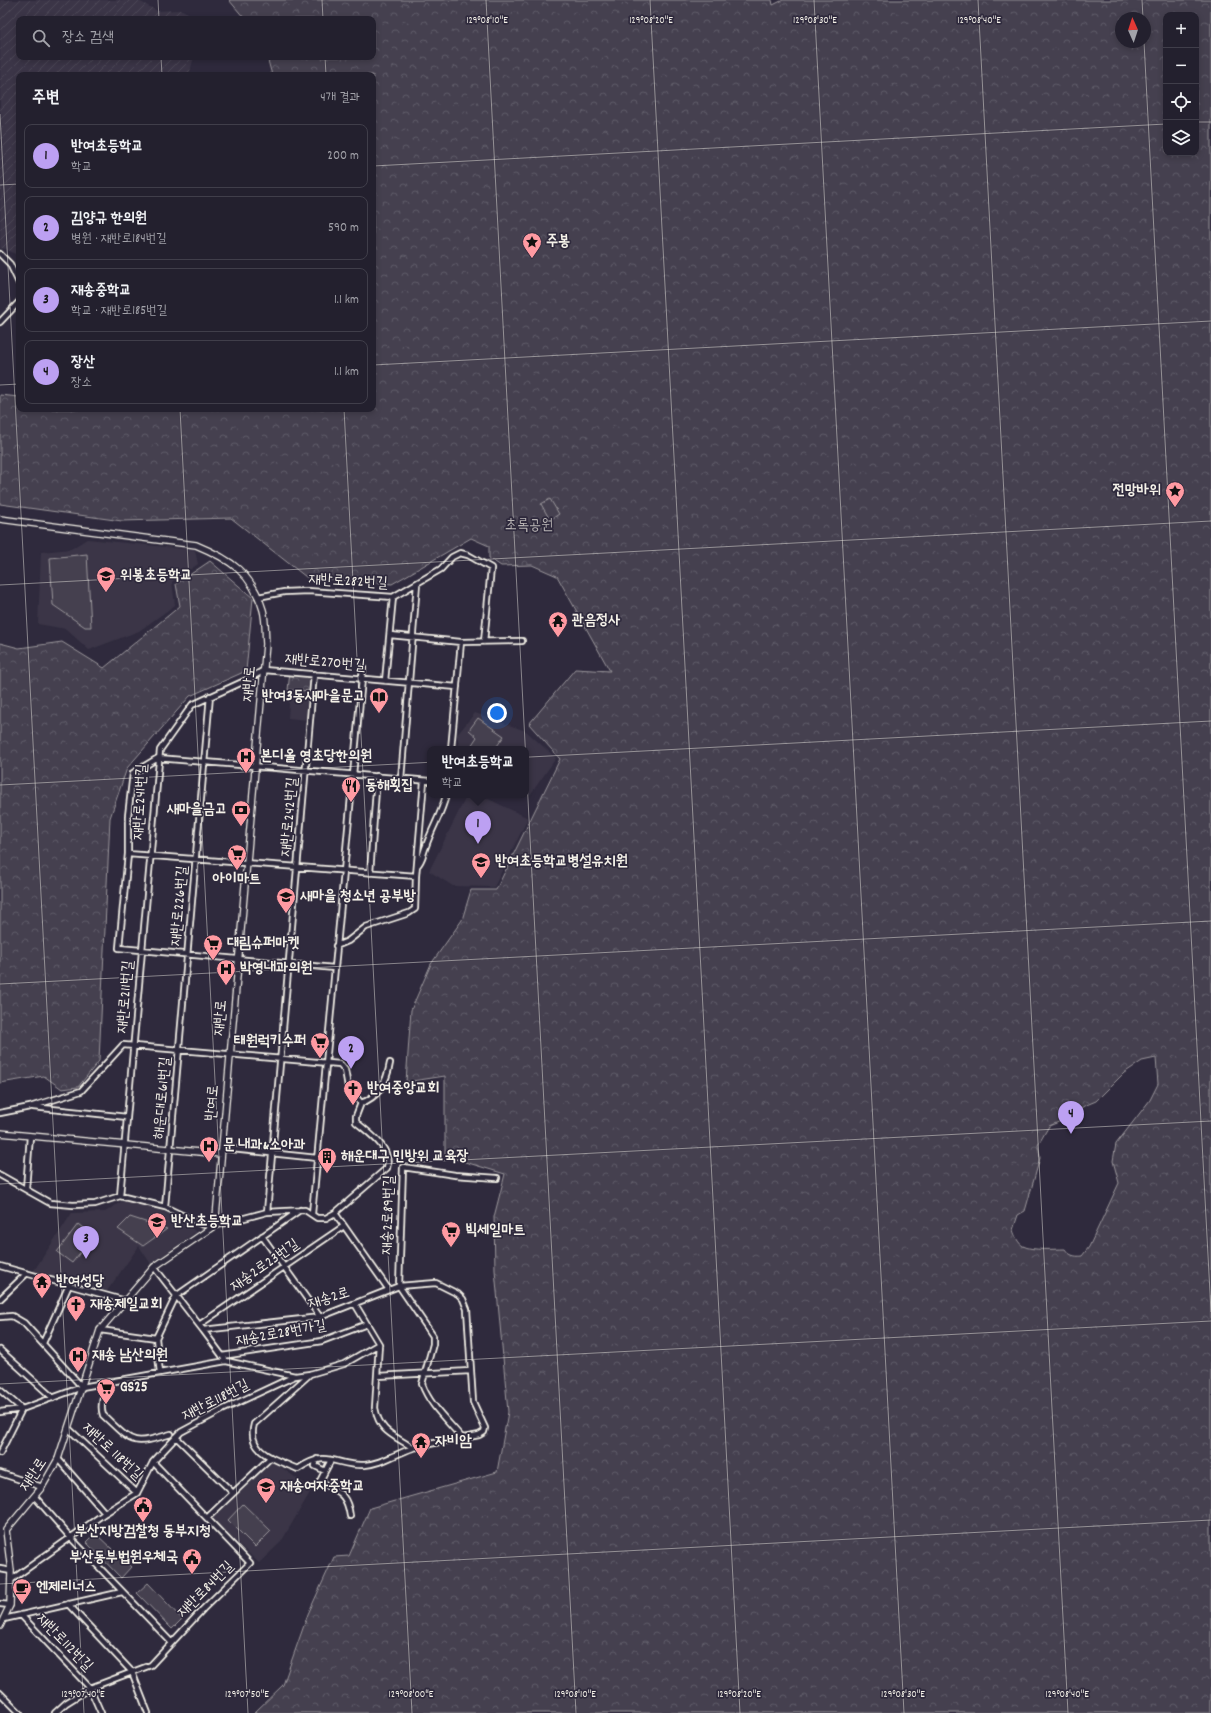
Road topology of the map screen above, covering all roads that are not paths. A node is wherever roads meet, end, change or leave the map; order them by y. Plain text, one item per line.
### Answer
1 (0, 254) edge
2 (16, 277) edge
3 (16, 305) edge
4 (0, 322) edge
5 (0, 519) edge
6 (418, 584) junction
7 (258, 597) junction
8 (393, 597) junction
9 (390, 635) junction
10 (414, 637) junction
11 (522, 641) dead end
12 (461, 642) junction
13 (484, 642) junction
14 (363, 668) dead end
15 (264, 670) junction
16 (314, 674) junction
17 (362, 679) junction
18 (385, 681) junction
19 (410, 683) junction
20 (457, 687) junction
21 (210, 696) junction
22 (451, 746) edge
23 (158, 758) junction
24 (205, 762) junction
25 (255, 766) junction
26 (306, 770) junction
27 (354, 774) junction
28 (377, 776) junction
29 (401, 779) junction
30 (424, 781) joint
31 (445, 798) edge
32 (128, 854) junction
33 (150, 856) junction
34 (196, 859) junction
35 (247, 863) junction
36 (417, 866) junction
37 (297, 867) junction
38 (345, 871) junction
39 (370, 872) junction
40 (416, 876) junction
41 (336, 946) junction
42 (142, 950) junction
43 (188, 955) junction
44 (238, 960) junction
45 (287, 964) junction
46 (334, 968) junction
47 (134, 1046) junction
48 (180, 1049) junction
49 (230, 1053) junction
50 (279, 1058) junction
51 (326, 1062) junction
52 (390, 1063) dead end
53 (361, 1103) junction
54 (30, 1107) junction
55 (0, 1113) edge
56 (127, 1117) junction
57 (0, 1133) edge
58 (30, 1136) junction
59 (124, 1144) junction
60 (171, 1149) junction
61 (222, 1151) junction
62 (271, 1153) junction
63 (317, 1158) junction
64 (0, 1175) edge
65 (497, 1178) dead end
66 (26, 1189) junction
67 (120, 1196) junction
68 (165, 1207) junction
69 (300, 1210) junction
70 (267, 1212) junction
71 (335, 1213) junction
72 (312, 1214) junction
73 (214, 1226) junction
74 (344, 1226) junction
75 (262, 1236) junction
76 (0, 1266) edge
77 (154, 1267) junction
78 (284, 1267) junction
79 (26, 1274) junction
80 (69, 1285) junction
81 (399, 1286) junction
82 (389, 1290) junction
83 (176, 1296) junction
84 (0, 1299) edge
85 (126, 1300) junction
86 (356, 1304) junction
87 (0, 1317) edge
88 (320, 1317) junction
89 (367, 1324) junction
90 (199, 1326) junction
91 (100, 1330) junction
92 (203, 1330) junction
93 (156, 1338) junction
94 (43, 1343) junction
95 (379, 1344) junction
96 (0, 1350) edge
97 (222, 1356) junction
98 (226, 1361) junction
99 (470, 1370) junction
100 (160, 1373) junction
101 (310, 1374) junction
102 (425, 1375) junction
103 (295, 1376) junction
104 (378, 1376) junction
105 (110, 1382) junction
106 (82, 1387) junction
107 (0, 1390) edge
108 (53, 1398) junction
109 (22, 1409) junction
110 (0, 1412) edge
111 (70, 1429) junction
112 (171, 1434) dead end
113 (176, 1437) junction
114 (462, 1438) junction
115 (413, 1448) junction
116 (0, 1453) edge
117 (270, 1458) junction
118 (58, 1459) junction
119 (317, 1459) junction
120 (331, 1460) junction
121 (153, 1462) junction
122 (325, 1471) junction
123 (0, 1473) edge
124 (42, 1487) junction
125 (137, 1493) junction
126 (233, 1493) junction
127 (35, 1497) junction
128 (105, 1513) junction
129 (350, 1516) dead end
130 (207, 1518) junction
131 (3, 1530) edge
132 (71, 1538) junction
133 (0, 1569) edge
134 (11, 1571) junction
135 (11, 1580) junction
136 (122, 1592) junction
137 (0, 1604) edge
138 (68, 1604) junction
139 (10, 1606) junction
140 (21, 1615) junction
141 (4, 1619) junction
142 (0, 1626) edge
143 (171, 1642) junction
144 (132, 1672) junction
145 (90, 1688) junction
146 (0, 1693) edge
147 (20, 1713) edge
148 (55, 1713) edge
149 (101, 1713) edge
150 (148, 1713) edge

1 - 2 street
3 - 4 street
5 - 7 main road, 재반로
6 - 8 street, 재반로282번길
6 - 10 street
6 - 13 street, 재반로282번길
7 - 8 street, 재반로282번길
7 - 15 main road, 재반로
8 - 9 street, 재반로270번길
9 - 10 street
9 - 18 street, 재반로270번길
10 - 12 street
10 - 19 street
11 - 13 street
12 - 13 street
12 - 20 street
14 - 17 street
15 - 16 street, 재반로270번길
15 - 21 street
15 - 25 main road, 재반로
16 - 17 street, 재반로270번길
16 - 26 street, 재반로242번길
17 - 18 street, 재반로270번길
17 - 27 street
18 - 19 street, 재반로270번길
19 - 20 street, 재반로270번길
19 - 29 street
20 - 22 street
21 - 23 street
21 - 24 street
23 - 24 street
23 - 32 street, 재반로241번길
23 - 33 street, 재반로241번길
24 - 25 street
24 - 34 street
25 - 26 street
25 - 35 main road, 재반로
26 - 27 street
26 - 37 street, 재반로242번길
27 - 28 street
27 - 38 street
28 - 29 street
28 - 39 street
29 - 30 street
30 - 36 street
31 - 36 street
32 - 33 street, 재반로241번길
32 - 42 street, 재반로226번길
33 - 34 street, 재반로241번길
33 - 42 street
34 - 35 street, 재반로241번길
34 - 43 street, 재반로226번길
35 - 37 street, 재반로242번길
35 - 44 main road, 재반로
36 - 40 street
37 - 38 street, 재반로242번길
37 - 45 street
38 - 39 street, 재반로242번길
38 - 41 street
39 - 40 street, 재반로242번길
40 - 41 street
41 - 46 street
42 - 43 street, 재반로226번길
42 - 47 street, 재반로211번길
43 - 44 street, 재반로226번길
43 - 48 street
44 - 45 street, 재반로226번길
44 - 49 main road, 재반로
45 - 46 street, 재반로226번길
45 - 50 street
46 - 51 street
47 - 48 street, 재반로211번길
47 - 54 street, 재반로211번길
47 - 56 street
48 - 49 street, 재반로211번길
48 - 60 street, 해운대로61번길
49 - 50 street, 재반로211번길
49 - 61 main road, 반여로
50 - 51 street, 재반로211번길
50 - 62 street
51 - 53 street, 재반로211번길
51 - 63 street
52 - 53 street
53 - 71 street
54 - 55 street, 재반로211번길
54 - 56 street
56 - 59 street
57 - 58 main road, 해운대로61번길
58 - 59 main road, 해운대로61번길
58 - 66 street
59 - 60 main road, 해운대로61번길
59 - 67 street
60 - 61 main road, 해운대로61번길
60 - 68 street, 해운대로61번길
61 - 62 street
61 - 73 main road
62 - 63 street
62 - 70 street
63 - 72 street
64 - 66 street
65 - 81 street, 재송2로89번길
66 - 67 street
67 - 68 street
68 - 73 street
69 - 70 street
69 - 72 street
69 - 75 street
70 - 73 street
71 - 72 street
71 - 74 street
73 - 77 main road, 재반로
74 - 78 street, 재송2로23번길
74 - 82 street
75 - 78 street
75 - 83 street
76 - 79 street
77 - 83 street
77 - 85 main road, 재반로
78 - 88 street
78 - 90 street, 재송2로23번길
79 - 80 street
79 - 84 street
80 - 85 street
80 - 94 street
81 - 82 street, 재송2로
81 - 99 street, 재송2로
81 - 102 street
82 - 86 street, 재송2로
83 - 90 street
83 - 93 street
85 - 91 main road, 재반로
86 - 88 street, 재송2로
86 - 89 street
87 - 94 street
88 - 92 street, 재송2로
89 - 95 street
89 - 97 street, 재송2로28번가길
90 - 92 street
91 - 93 street
91 - 106 main road, 재반로
92 - 97 street
93 - 100 street
94 - 106 street
95 - 101 street
95 - 104 street
96 - 108 street
97 - 98 street
98 - 100 street
98 - 103 street
99 - 102 street
99 - 114 street, 재송2로
100 - 105 street
101 - 103 street
101 - 117 street
102 - 104 street
102 - 114 street
103 - 113 street, 재반로118번길
104 - 115 street
105 - 106 street
105 - 112 street
106 - 108 street
106 - 111 main road, 재반로
107 - 109 street
108 - 109 street
109 - 110 street
109 - 116 street
111 - 118 main road, 재반로
111 - 125 street, 재반로 118번길
113 - 121 street, 재반로118번길
113 - 126 street
114 - 115 street, 재송2로
115 - 120 street, 재송2로
117 - 119 street
117 - 126 street
118 - 124 main road, 재반로
118 - 128 street
119 - 120 street, 재송2로
119 - 122 street
120 - 122 street
121 - 125 street, 재반로118번길
121 - 130 street
122 - 129 street
123 - 124 street
124 - 127 main road, 재반로
125 - 128 street
126 - 130 street
127 - 131 main road, 재반로
127 - 132 street
128 - 132 street
130 - 143 street, 재반로84번길
131 - 134 main road, 재반로
132 - 135 street
132 - 136 street
133 - 134 street
134 - 135 main road, 재반로
135 - 139 main road, 재반로
136 - 138 street, 재반로112번길
136 - 143 street
137 - 139 street
138 - 140 street, 재반로112번길
138 - 144 street, 재반로112번길
139 - 141 main road, 재반로
140 - 141 street, 재반로112번길
140 - 145 street, 재반로112번길
141 - 142 main road, 재반로
143 - 144 street, 재반로84번길
144 - 145 street, 재반로84번길
144 - 150 street
145 - 148 street, 재반로84번길
145 - 149 street, 재반로112번길
146 - 147 street

